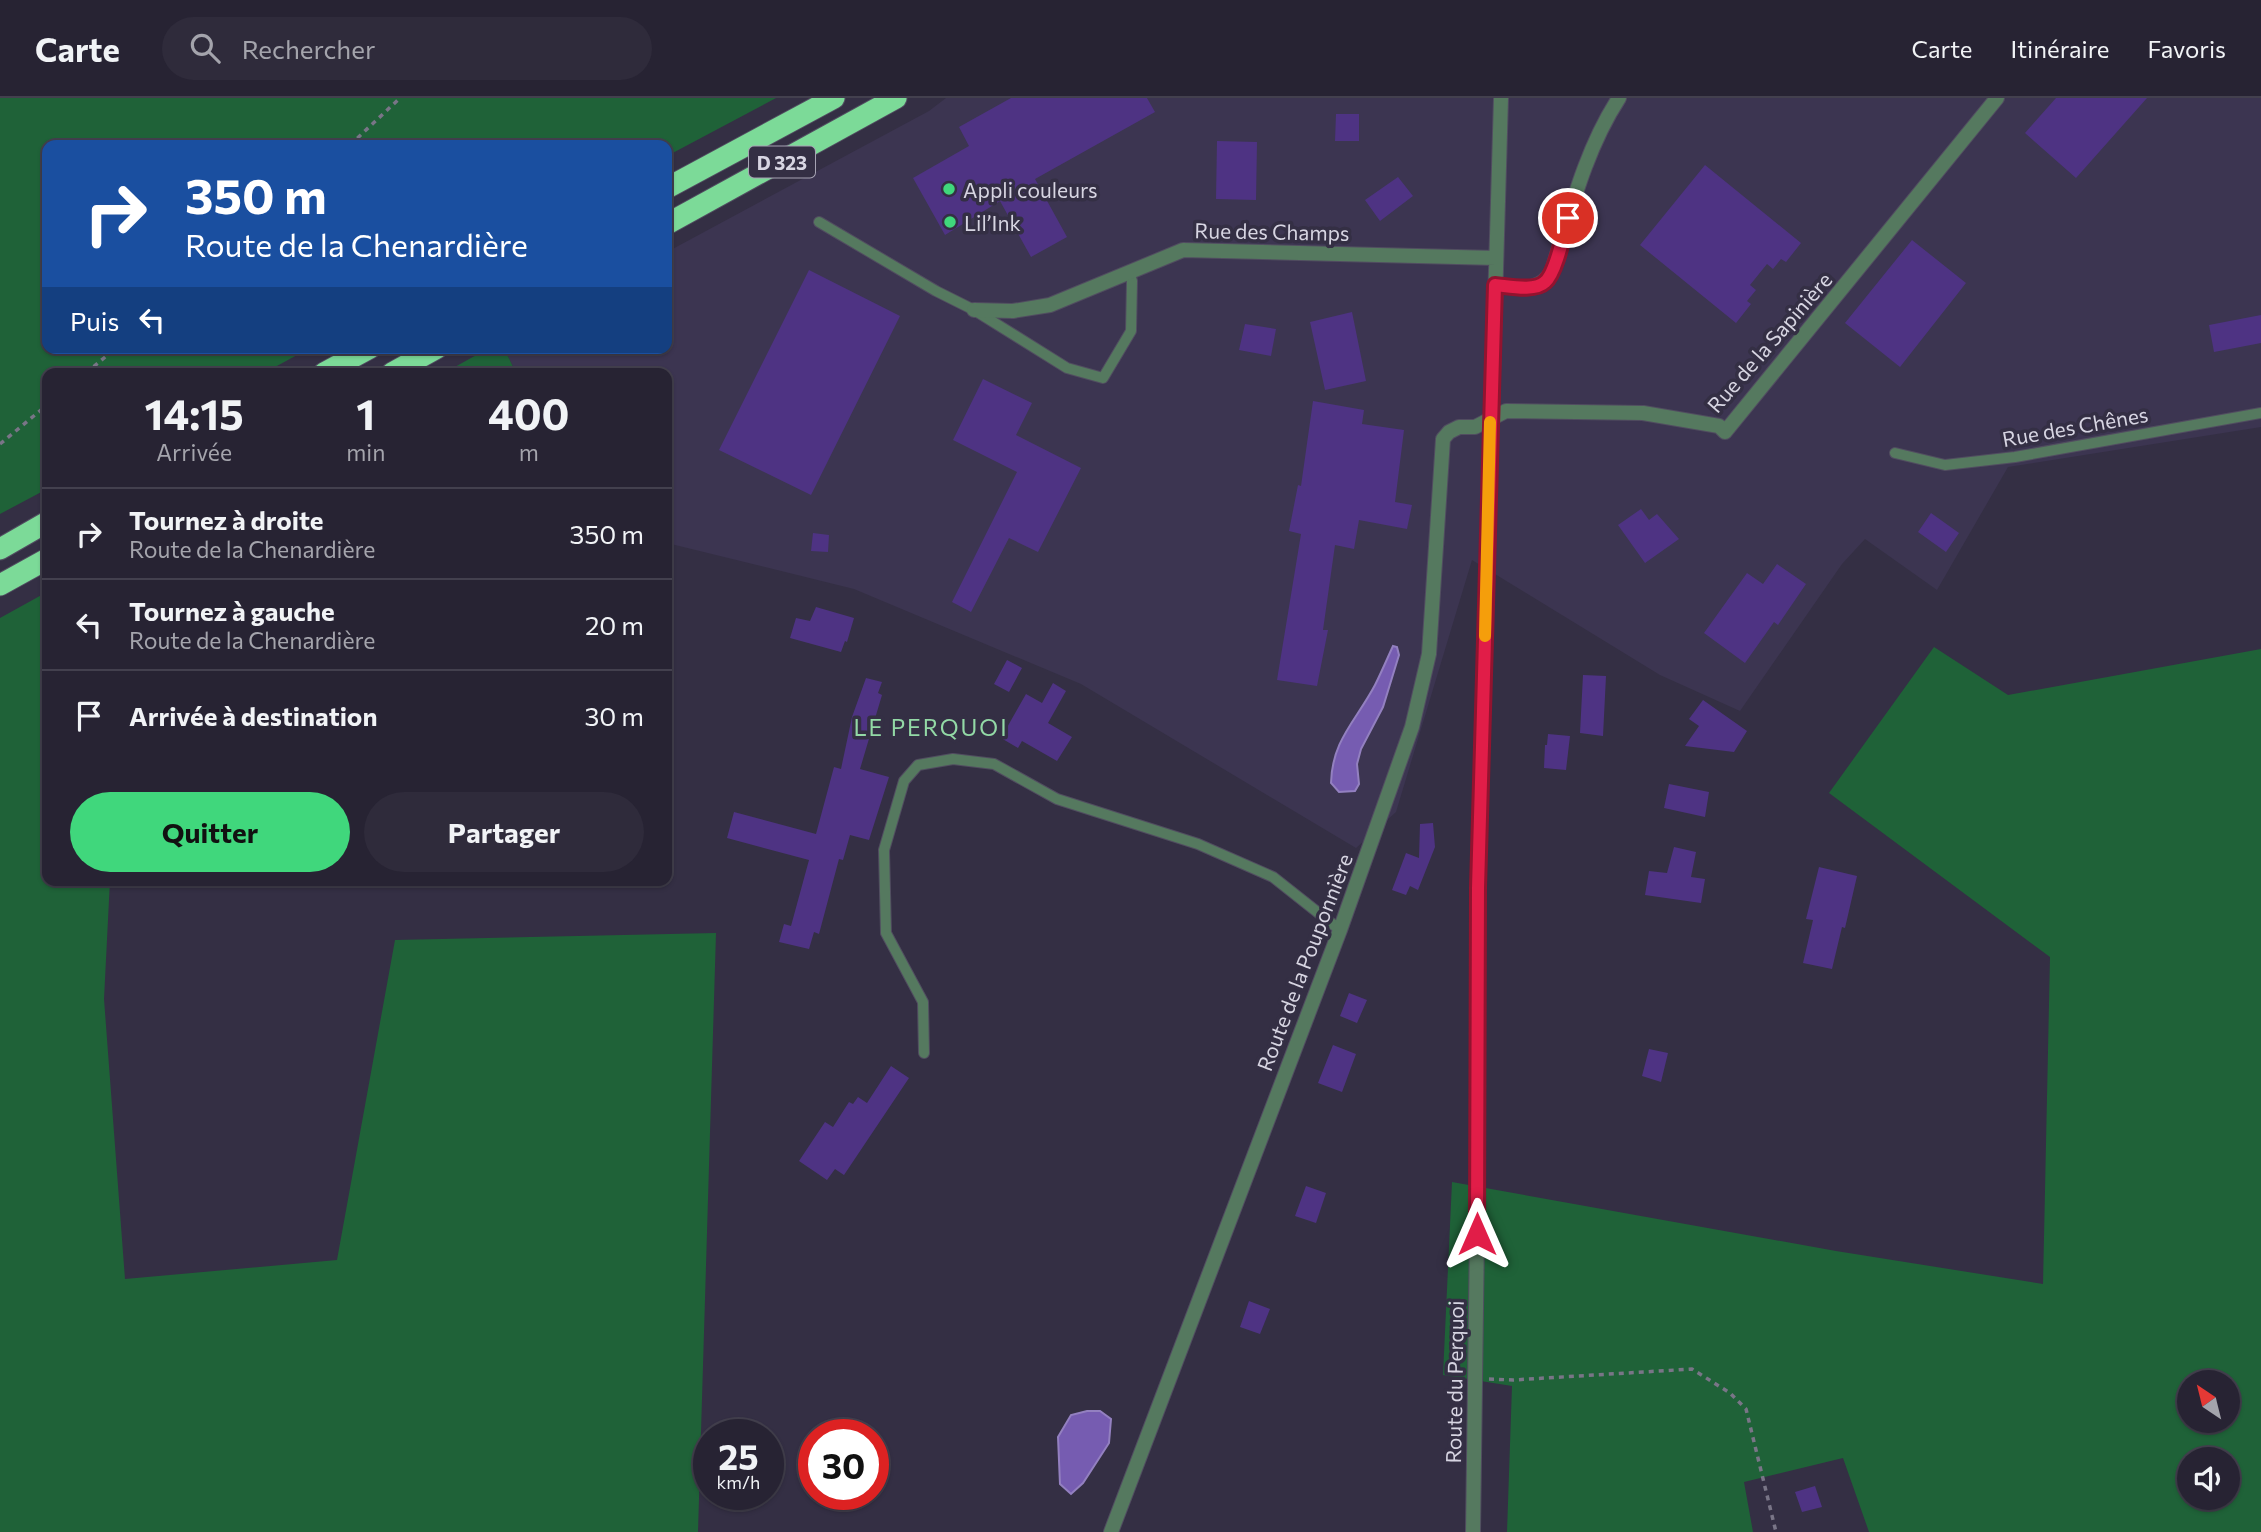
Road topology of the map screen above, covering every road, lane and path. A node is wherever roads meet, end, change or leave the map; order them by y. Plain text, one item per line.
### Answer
1 (400, 98) edge
2 (834, 98) edge
3 (895, 98) edge
4 (1502, 98) edge
5 (1619, 98) edge
6 (1997, 98) edge
7 (355, 140) edge
8 (672, 185) edge
9 (672, 221) edge
10 (819, 222) dead end
11 (1496, 258) junction
12 (1129, 272) junction
13 (1495, 285) junction
14 (974, 310) junction
15 (109, 354) edge
16 (359, 354) edge
17 (426, 354) edge
18 (92, 368) edge
19 (333, 368) edge
20 (401, 368) edge
21 (42, 409) edge
22 (2261, 413) edge
23 (1490, 420) junction
24 (0, 443) edge
25 (1895, 453) dead end
26 (42, 525) edge
27 (0, 549) edge
28 (42, 562) edge
29 (0, 584) edge
30 (1340, 930) junction
31 (924, 1053) dead end
32 (1474, 1378) junction
33 (1111, 1532) edge
34 (1473, 1532) edge
35 (1776, 1532) edge

1 - 7 path
2 - 8 highway, D 323
3 - 9 highway, D 323
4 - 11 street, Route du Perquoi
5 - 13 street
6 - 23 street, Rue de la Sapinière
10 - 14 lane
11 - 12 street, Rue des Champs
11 - 13 street, Route du Perquoi
12 - 14 street, Rue des Champs
12 - 14 lane
13 - 23 street, Route du Perquoi
15 - 18 path
16 - 19 highway
17 - 20 highway
21 - 24 path
22 - 25 lane, Rue des Chênes
23 - 30 street, Route de la Pouponnière
23 - 32 street, Route du Perquoi
26 - 27 highway
28 - 29 highway
30 - 31 lane
30 - 33 street, Route de la Pouponnière
32 - 34 street, Route du Perquoi
32 - 35 path

